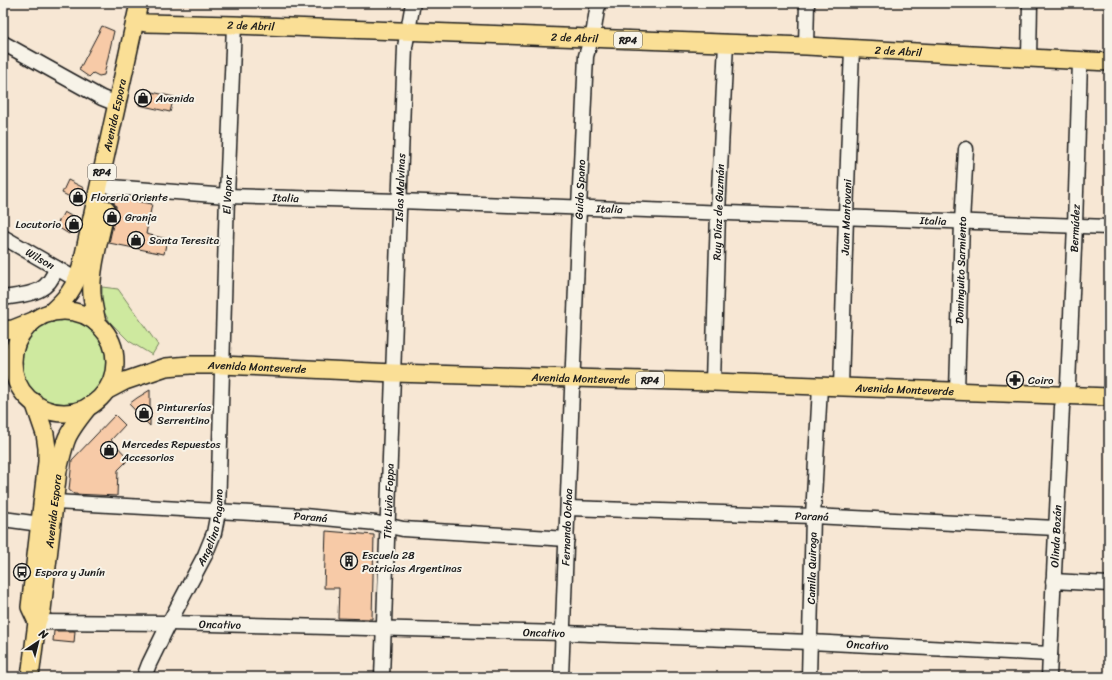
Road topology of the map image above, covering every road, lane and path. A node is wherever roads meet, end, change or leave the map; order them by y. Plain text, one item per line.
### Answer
1 (139, 3) edge
2 (151, 3) edge
3 (413, 3) edge
4 (598, 3) edge
5 (807, 3) edge
6 (1030, 3) edge
7 (141, 22) junction
8 (234, 25) junction
9 (408, 32) junction
10 (591, 39) junction
11 (3, 43) edge
12 (726, 43) junction
13 (806, 46) junction
14 (852, 48) junction
15 (1029, 58) junction
16 (1080, 61) junction
17 (1109, 62) edge
18 (117, 104) junction
19 (966, 149) dead end
20 (111, 187) junction
21 (227, 196) junction
22 (399, 201) junction
23 (579, 208) junction
24 (718, 213) junction
25 (846, 216) junction
26 (962, 222) junction
27 (1075, 226) junction
28 (1109, 227) edge
29 (3, 238) edge
30 (56, 268) junction
31 (77, 280) junction
32 (3, 298) edge
33 (50, 312) junction
34 (35, 320) junction
35 (97, 323) junction
36 (3, 330) edge
37 (221, 365) junction
38 (394, 373) junction
39 (3, 376) edge
40 (572, 378) junction
41 (713, 382) junction
42 (820, 387) junction
43 (842, 387) junction
44 (21, 388) junction
45 (106, 391) junction
46 (957, 391) junction
47 (1065, 395) junction
48 (1109, 397) edge
49 (34, 402) junction
50 (89, 406) junction
51 (54, 502) junction
52 (568, 508) junction
53 (218, 512) junction
54 (813, 516) junction
55 (3, 519) edge
56 (40, 524) junction
57 (388, 526) junction
58 (1056, 528) junction
59 (567, 539) junction
60 (1053, 581) junction
61 (1109, 584) edge
62 (37, 622) junction
63 (169, 623) junction
64 (383, 629) junction
65 (563, 633) junction
66 (810, 642) junction
67 (1050, 654) junction
68 (30, 677) edge
69 (144, 677) edge
70 (382, 677) edge
71 (561, 677) edge
72 (809, 677) edge
73 (1050, 677) edge

1 - 7 main road, Avenida Espora
2 - 7 main road, Avenida Espora
3 - 9 street, Islas Malvinas
4 - 10 street, Guido Spano
5 - 13 street
6 - 15 street
7 - 8 main road, 2 de Abril / RP4
7 - 18 main road, Avenida Espora / RP4
7 - 20 main road, Avenida Espora
8 - 9 main road, 2 de Abril / RP4
8 - 21 street, El Vapor
9 - 10 main road, 2 de Abril / RP4
9 - 22 street, Islas Malvinas
10 - 12 main road, 2 de Abril / RP4
10 - 23 street, Guido Spano
11 - 18 street
12 - 13 main road, 2 de Abril / RP4
12 - 24 street, Ruy Díaz de Guzmán
13 - 14 main road, 2 de Abril / RP4
14 - 15 main road, 2 de Abril / RP4
14 - 25 street, Juan Mantovani
15 - 16 main road, 2 de Abril / RP4
16 - 17 main road, 2 de Abril / RP4
16 - 27 street, Bermúdez
18 - 31 main road, Avenida Espora / RP4
19 - 26 street, Dominguito Sarmiento
20 - 21 street, Italia
20 - 35 main road, Avenida Espora
21 - 22 street, Italia
21 - 37 street, El Vapor
22 - 23 street, Italia
22 - 38 street, Islas Malvinas
23 - 24 street, Italia
23 - 40 street, Guido Spano
24 - 25 street, Italia
24 - 41 street, Ruy Díaz de Guzmán
25 - 26 street, Italia
25 - 43 street, Juan Mantovani
26 - 27 street, Italia
26 - 46 street, Dominguito Sarmiento
27 - 28 street, Italia
27 - 47 street, Bermúdez
29 - 30 street, Wilson
30 - 31 street, Wilson
30 - 32 street
31 - 33 main road, Avenida Espora / RP4
33 - 34 main road, RP4
33 - 35 main road, RP4
34 - 36 main road, RP4
34 - 44 main road, RP4
35 - 45 main road, RP4
37 - 38 main road, Avenida Monteverde / RP4
37 - 45 main road, Avenida Monteverde / RP4
37 - 53 street, Angelina Pagano
38 - 40 main road, Avenida Monteverde / RP4
38 - 57 street, Tito Livio Foppa
39 - 44 main road, RP4
40 - 41 main road, Avenida Monteverde / RP4
40 - 52 street, Fernando Ochoa
41 - 42 main road, Avenida Monteverde / RP4
42 - 43 main road, Avenida Monteverde / RP4
42 - 54 street, Camila Quiroga
43 - 46 main road, Avenida Monteverde / RP4
44 - 49 main road, RP4
45 - 50 main road, RP4
46 - 47 main road, Avenida Monteverde / RP4
47 - 48 main road, Avenida Monteverde / RP4
47 - 58 street, Olinda Bozán
49 - 50 main road, RP4
49 - 56 main road, Avenida Espora
50 - 51 main road, Avenida Espora
51 - 53 street, Paraná
51 - 62 main road, Avenida Espora
52 - 54 street, Paraná
52 - 59 street, Fernando Ochoa
53 - 57 street, Paraná
53 - 63 street, Angelina Pagano
54 - 58 street, Paraná
54 - 66 street, Camila Quiroga
55 - 56 street
56 - 62 main road, Avenida Espora
57 - 59 street, Paraná
57 - 64 street, Tito Livio Foppa
58 - 60 street, Olinda Bozán
59 - 65 street, Fernando Ochoa
60 - 61 street
60 - 67 street, Olinda Bozán
62 - 63 street, Oncativo
62 - 68 main road, Avenida Espora
63 - 64 street, Oncativo
63 - 69 street, Angelina Pagano
64 - 65 street, Oncativo
64 - 70 street, Tito Livio Foppa
65 - 66 street, Oncativo
65 - 71 street, Fernando Ochoa
66 - 67 street, Oncativo
66 - 72 street, Camila Quiroga
67 - 73 street, Olinda Bozán

